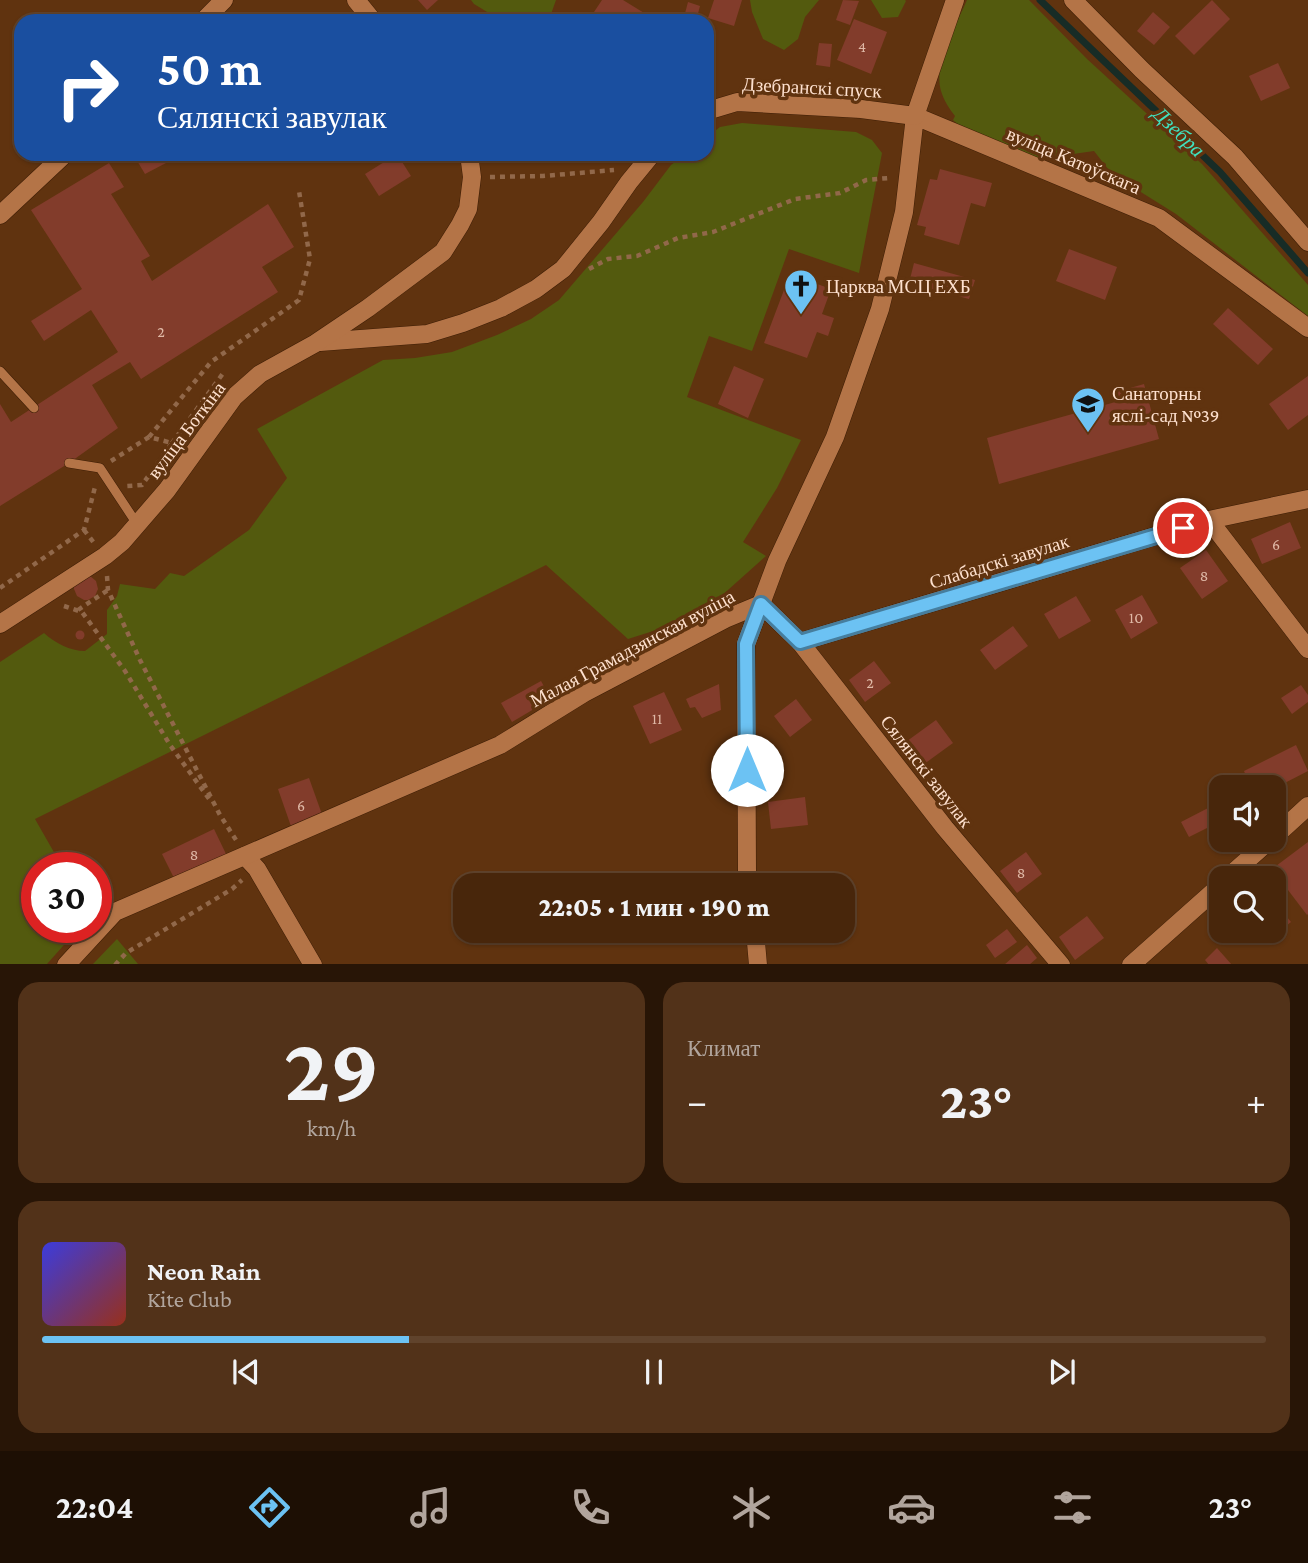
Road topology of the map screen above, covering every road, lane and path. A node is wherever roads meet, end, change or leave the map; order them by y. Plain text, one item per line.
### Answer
1 (225, 0) edge
2 (356, 0) edge
3 (955, 0) edge
4 (1073, 0) edge
5 (210, 14) edge
6 (367, 14) edge
7 (714, 109) edge
8 (915, 116) junction
9 (58, 161) edge
10 (470, 161) edge
11 (646, 161) edge
12 (608, 171) dead end
13 (908, 176) junction
14 (472, 177) junction
15 (299, 191) dead end
16 (0, 215) edge
17 (1308, 242) edge
18 (587, 270) dead end
19 (1308, 328) edge
20 (316, 343) junction
21 (0, 371) edge
22 (223, 372) dead end
23 (34, 408) dead end
24 (149, 437) junction
25 (172, 443) junction
26 (69, 463) dead end
27 (100, 468) junction
28 (113, 470) dead end
29 (126, 487) dead end
30 (1308, 499) edge
31 (1209, 520) junction
32 (137, 524) junction
33 (0, 588) edge
34 (761, 604) junction
35 (0, 624) edge
36 (800, 642) junction
37 (1308, 649) edge
38 (1308, 806) edge
39 (220, 815) junction
40 (1286, 826) edge
41 (1256, 852) edge
42 (251, 863) junction
43 (1240, 866) edge
44 (747, 873) edge
45 (1209, 895) edge
46 (756, 943) edge
47 (66, 964) edge
48 (115, 964) edge
49 (313, 964) edge
50 (758, 964) edge
51 (1061, 964) edge
52 (1131, 964) edge

1 - 5 street
2 - 6 street
3 - 8 street
4 - 17 street
7 - 8 street, Дзебранскі спуск
8 - 13 street, Малая Грамадзянская вуліца
8 - 19 street, вуліца Катоўскага
9 - 16 street
10 - 14 street
11 - 20 street
12 - 14 path
13 - 18 path
13 - 34 street, Малая Грамадзянская вуліца
14 - 20 street, вуліца Боткіна
15 - 24 path
20 - 32 street, вуліца Боткіна
21 - 23 lane
22 - 25 path
24 - 25 path
24 - 28 path
25 - 29 path
26 - 27 lane
27 - 32 lane
27 - 33 path
30 - 31 street, Слабадскі завулак
31 - 36 street, Слабадскі завулак
31 - 37 street
32 - 35 street, вуліца Боткіна
34 - 36 street, Сялянскі завулак
34 - 42 street, Малая Грамадзянская вуліца
34 - 44 street
36 - 51 street, Сялянскі завулак
38 - 40 street
39 - 39 path
39 - 42 path
41 - 43 street
42 - 47 street, Малая Грамадзянская вуліца
42 - 48 path
42 - 49 street
45 - 52 street
46 - 50 street

